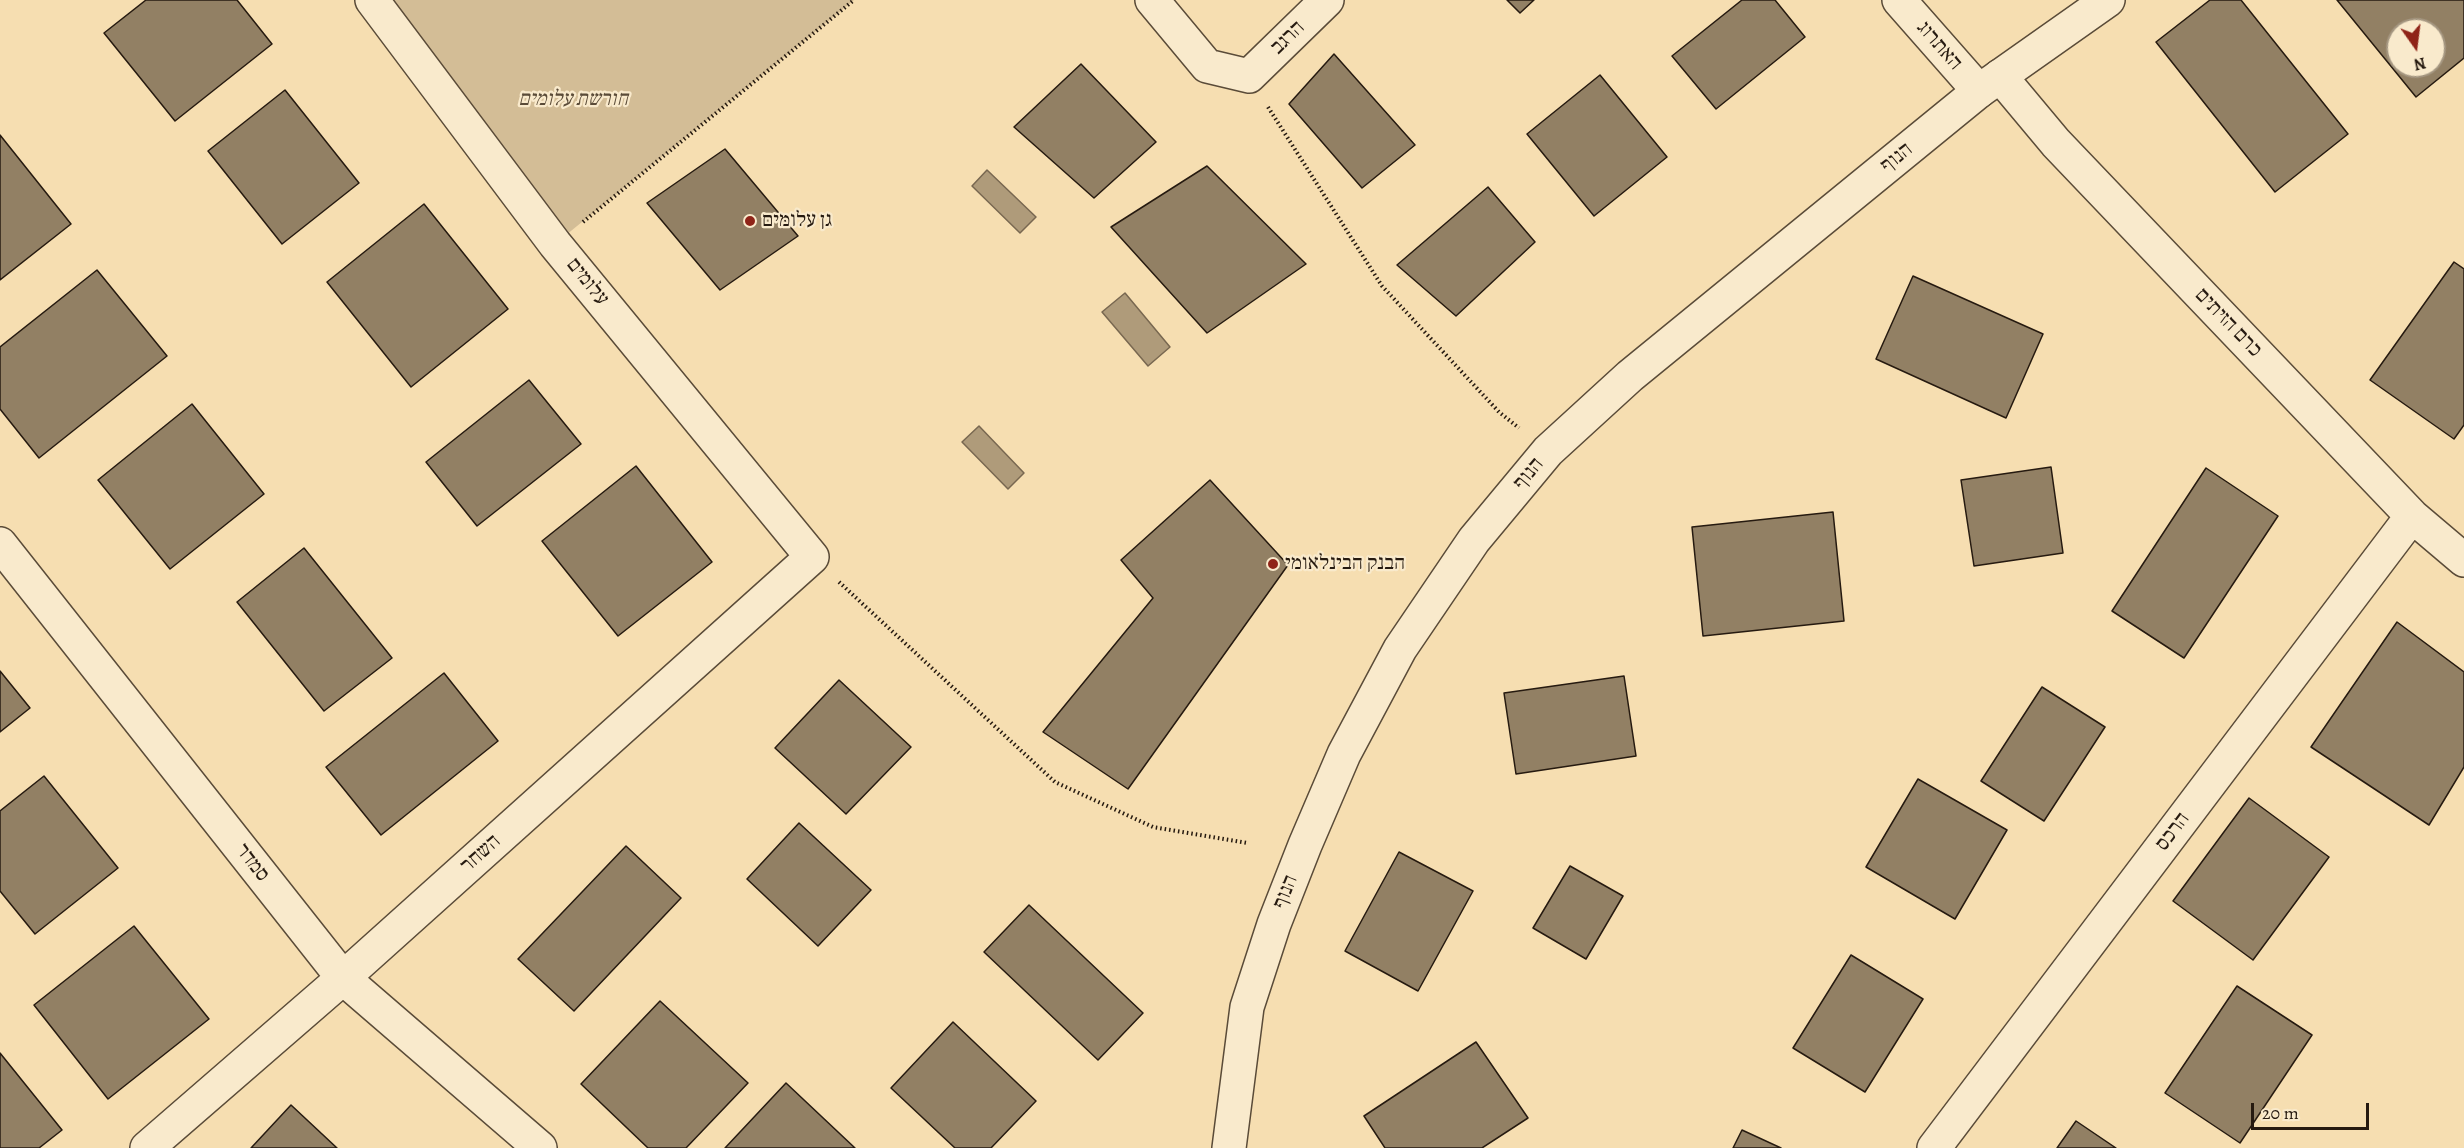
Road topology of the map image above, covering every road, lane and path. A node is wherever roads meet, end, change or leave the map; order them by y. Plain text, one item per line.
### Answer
1 (372, 0) edge
2 (854, 0) edge
3 (1152, 0) edge
4 (1327, 0) edge
5 (1899, 0) edge
6 (2108, 0) edge
7 (1249, 76) junction
8 (1990, 84) junction
9 (555, 244) junction
10 (1548, 451) junction
11 (2412, 516) junction
12 (0, 544) edge
13 (812, 557) junction
14 (2464, 560) edge
15 (1248, 843) dead end
16 (343, 978) junction
17 (147, 1148) edge
18 (540, 1148) edge
19 (1229, 1148) edge
20 (1934, 1148) edge

1 - 9 street, עלומים
2 - 9 path
3 - 7 street
4 - 7 street, הרגב
5 - 8 street, האתרוג
6 - 8 street, הנוף
7 - 10 path
8 - 10 street, הנוף
8 - 11 street, כרם הזיתים
9 - 13 street, עלומים
10 - 19 street, הנוף
11 - 14 street, כרם הזיתים
11 - 20 street, הרכס
12 - 16 street, סמדר
13 - 15 path
13 - 16 street, השחר
16 - 17 street, השחר
16 - 18 street, סמדר

